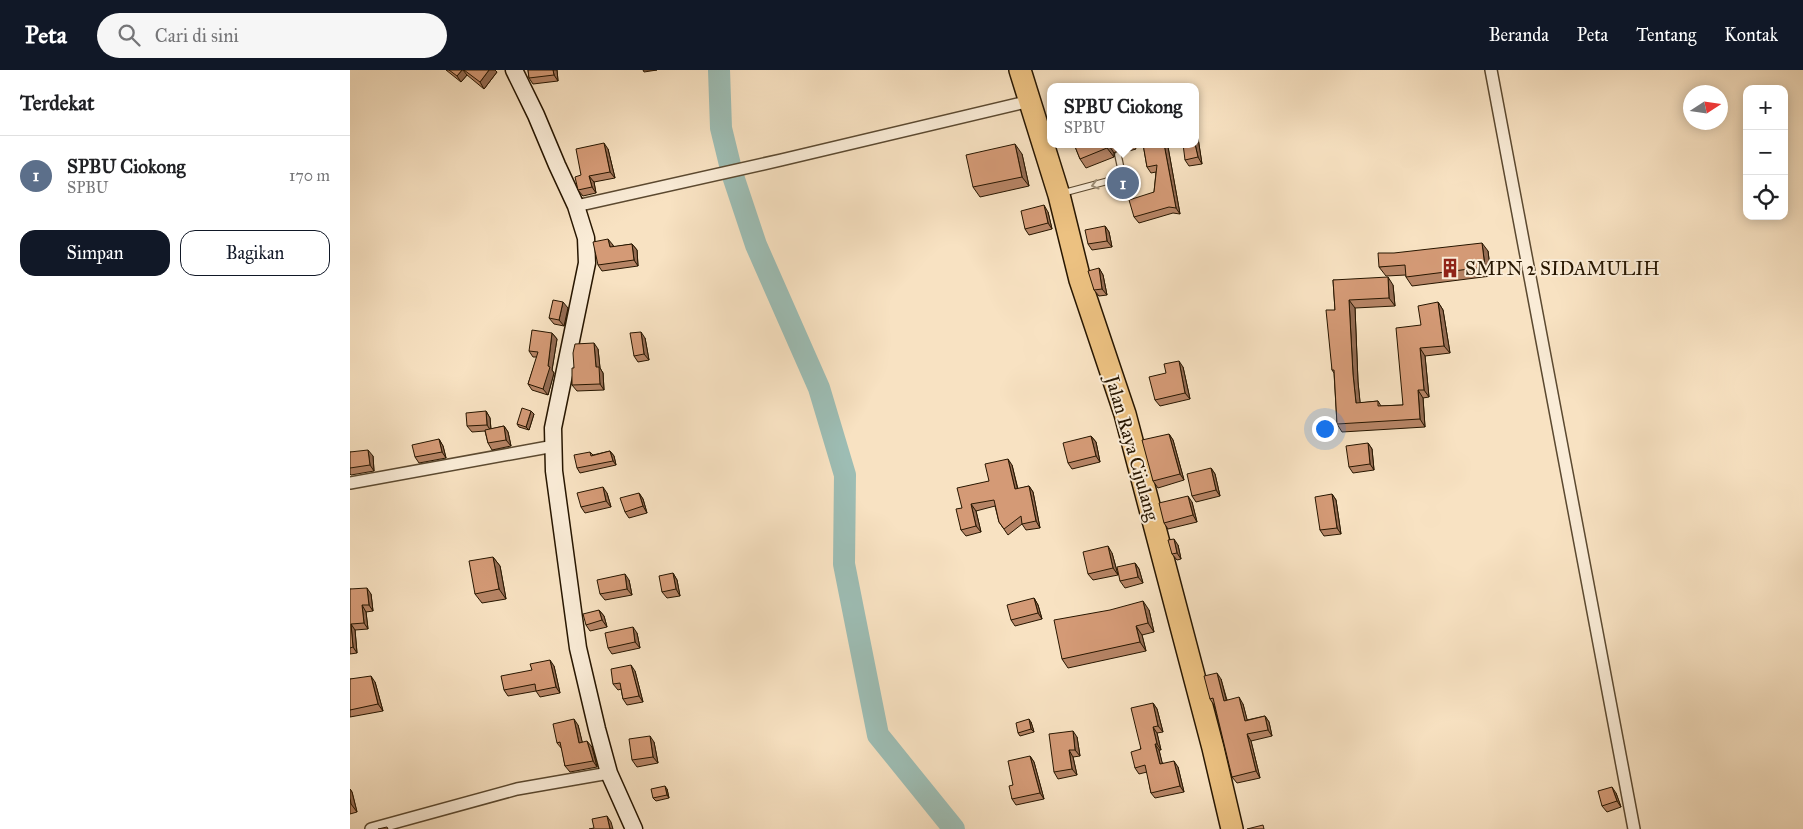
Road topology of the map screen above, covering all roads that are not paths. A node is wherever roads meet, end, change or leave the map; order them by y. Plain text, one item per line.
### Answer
1 (514, 70) edge
2 (1020, 70) edge
3 (1491, 70) edge
4 (1030, 100) junction
5 (1118, 155) dead end
6 (1059, 195) junction
7 (576, 206) junction
8 (554, 446) junction
9 (350, 483) edge
10 (609, 773) junction
11 (371, 829) edge
12 (634, 829) edge
13 (1232, 829) edge
14 (1634, 829) edge

1 - 7 street
2 - 4 highway, Jalan Raya Cijulang
3 - 14 street
4 - 6 highway, Jalan Raya Cijulang
4 - 7 street
5 -> 6 lane
6 - 13 highway, Jalan Raya Cijulang
7 - 8 street
8 - 9 street
8 - 10 street
10 - 11 street
10 - 12 street

